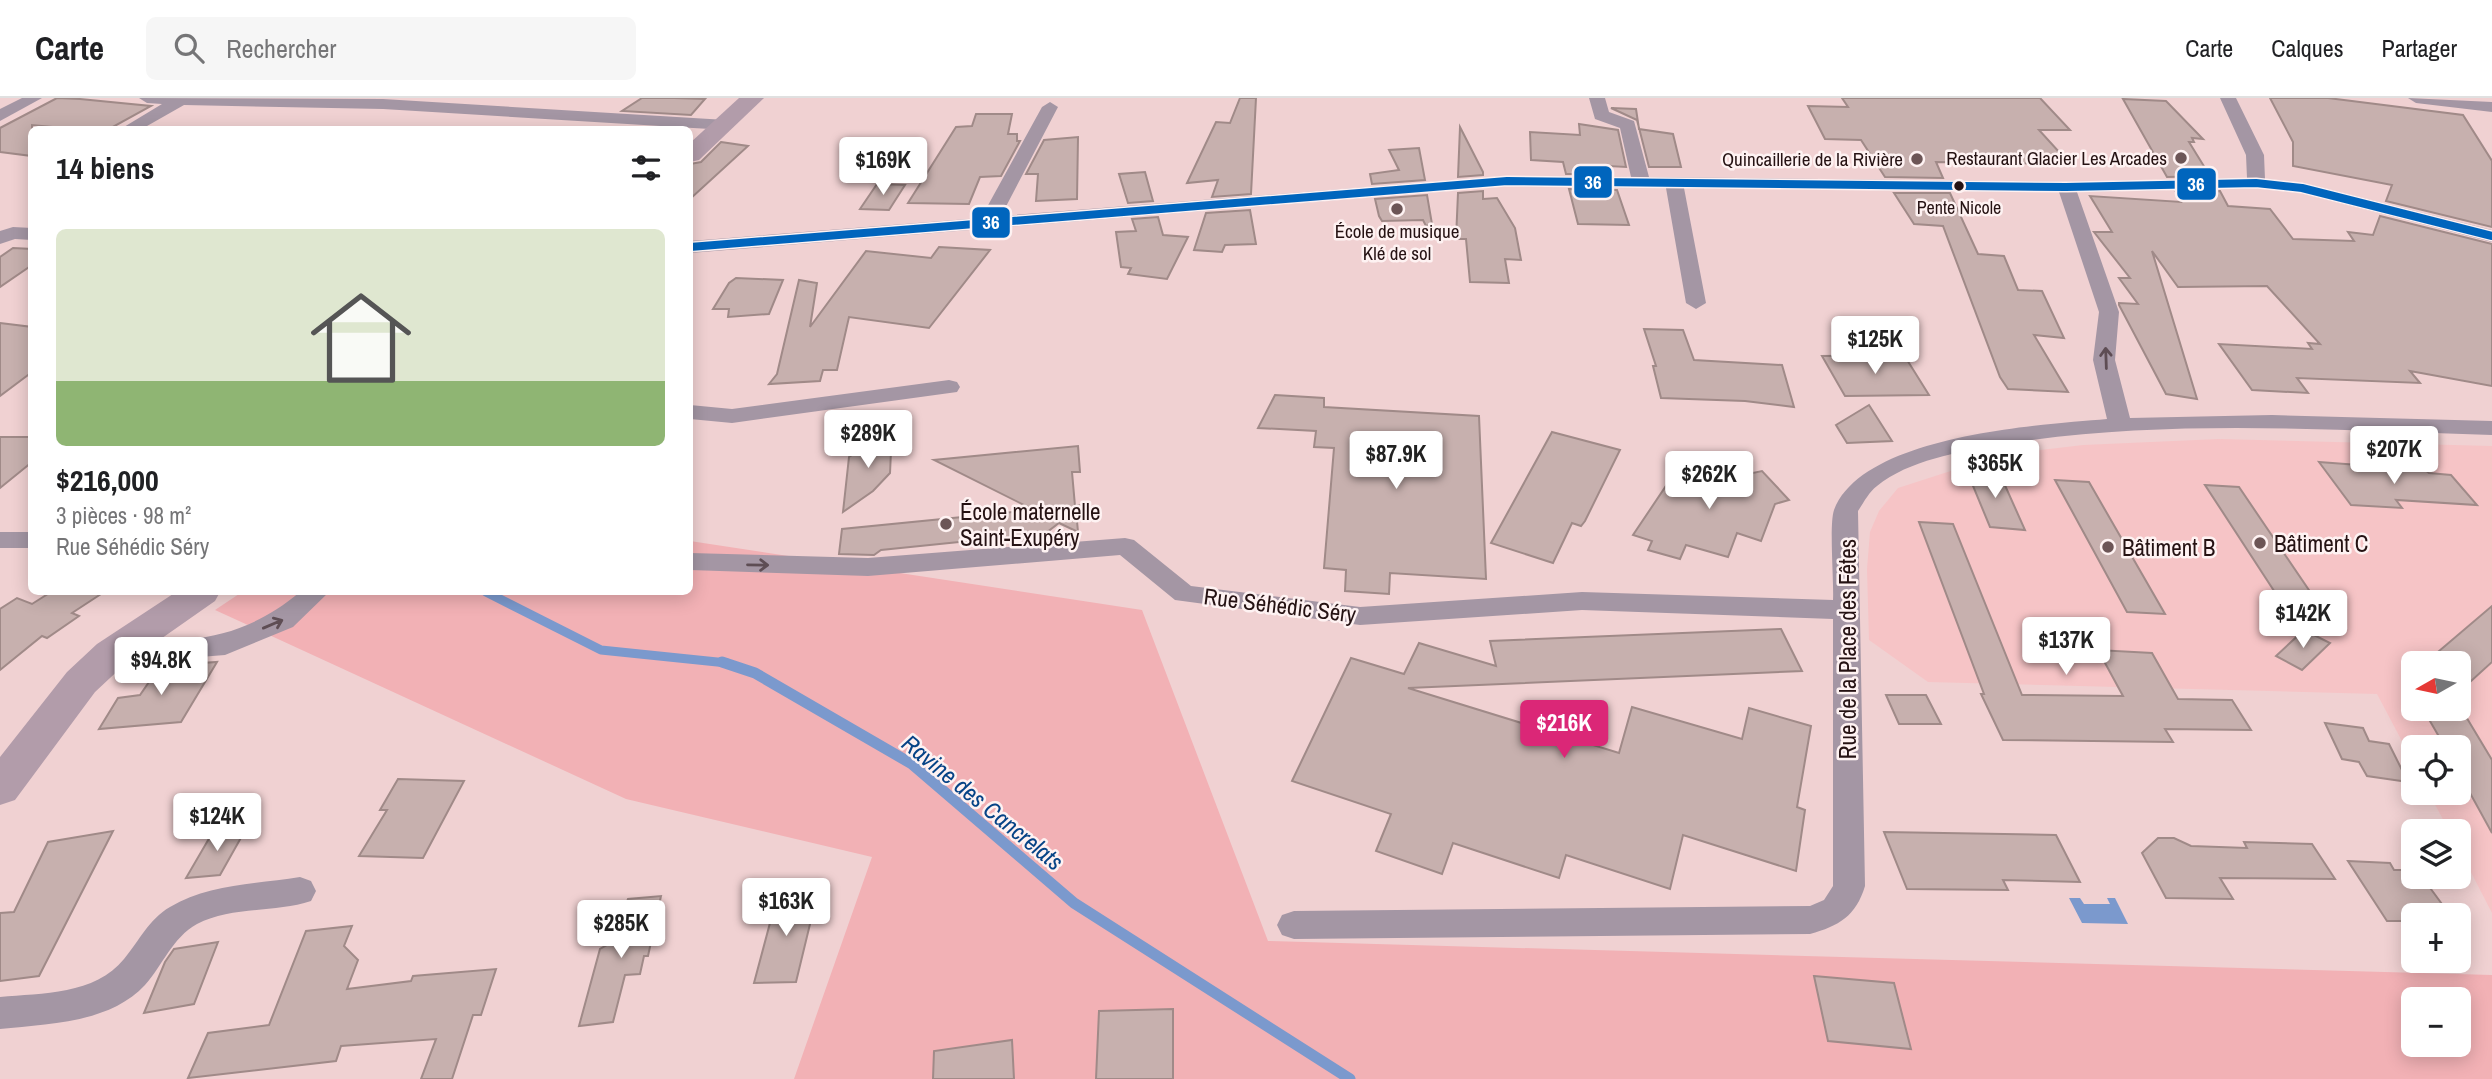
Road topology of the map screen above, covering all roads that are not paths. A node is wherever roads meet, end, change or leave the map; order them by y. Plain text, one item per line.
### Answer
1 (34, 98) edge
2 (147, 98) edge
3 (753, 98) edge
4 (1597, 98) edge
5 (2228, 98) edge
6 (2416, 98) edge
7 (181, 100) edge
8 (388, 101) edge
9 (1050, 107) dead end
10 (2492, 107) edge
11 (0, 116) edge
12 (726, 125) junction
13 (134, 126) edge
14 (693, 152) edge
15 (1641, 182) junction
16 (1674, 183) junction
17 (2256, 183) junction
18 (2066, 187) junction
19 (988, 223) junction
20 (28, 234) edge
21 (2492, 236) edge
22 (0, 238) edge
23 (693, 247) edge
24 (1696, 303) dead end
25 (949, 387) dead end
26 (693, 412) edge
27 (2120, 425) junction
28 (2492, 428) edge
29 (0, 540) edge
30 (28, 540) edge
31 (693, 562) edge
32 (198, 595) edge
33 (312, 595) edge
34 (1846, 610) junction
35 (111, 654) junction
36 (0, 788) edge
37 (300, 891) dead end
38 (1294, 925) dead end
39 (0, 1013) edge

1 - 11 street
2 - 7 street
3 - 12 main road
4 - 15 street
5 - 17 street
6 - 10 street
7 - 8 street
7 - 13 street
8 - 12 street
9 - 19 street
12 - 14 main road
15 - 16 street
15 - 19 street
16 - 18 street
16 - 24 street
17 - 18 street
17 - 21 street
27 -> 18 street
19 - 23 street
20 - 22 street
25 - 26 street
27 - 28 street, Rue de la Place des Fêtes
27 - 34 street, Rue de la Place des Fêtes
29 - 30 street
31 -> 34 street, Rue Séhédic Séry
32 - 35 main road
35 -> 33 street
34 - 38 street, Rue de la Place des Fêtes
35 - 36 main road
37 - 39 street

